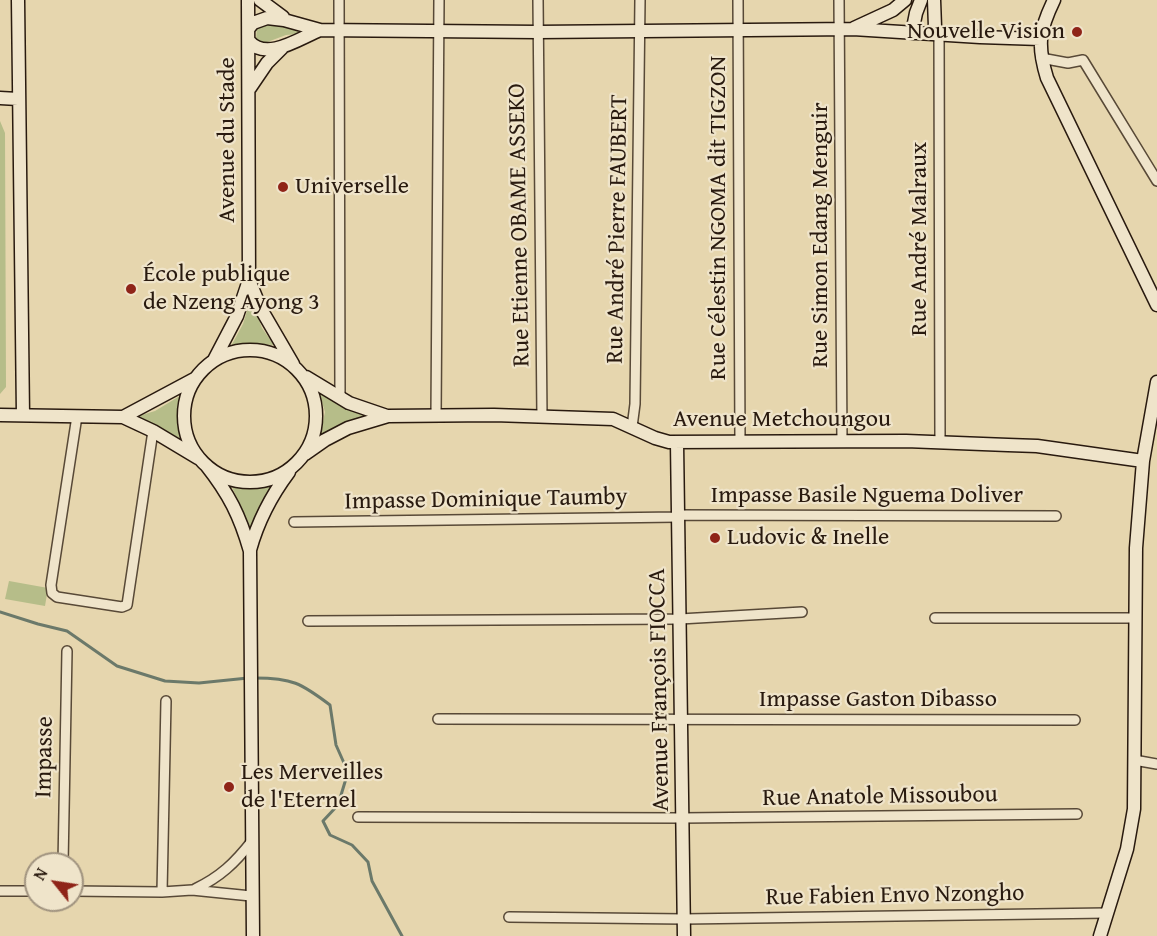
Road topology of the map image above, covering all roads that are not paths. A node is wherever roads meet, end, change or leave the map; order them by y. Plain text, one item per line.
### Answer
1 (18, 0) edge
2 (248, 0) edge
3 (260, 0) edge
4 (339, 0) edge
5 (439, 0) edge
6 (538, 0) edge
7 (640, 0) edge
8 (738, 0) edge
9 (839, 0) edge
10 (905, 0) edge
11 (921, 0) edge
12 (1054, 0) edge
13 (934, 2) edge
14 (292, 22) junction
15 (853, 28) junction
16 (839, 29) junction
17 (320, 30) junction
18 (339, 30) junction
19 (641, 31) junction
20 (738, 31) junction
21 (439, 32) junction
22 (538, 32) junction
23 (917, 33) junction
24 (249, 34) junction
25 (939, 34) junction
26 (1040, 39) junction
27 (286, 44) junction
28 (1041, 58) junction
29 (249, 89) junction
30 (0, 99) edge
31 (18, 99) junction
32 (1157, 181) edge
33 (249, 280) junction
34 (1157, 304) edge
35 (214, 361) junction
36 (298, 370) junction
37 (196, 378) junction
38 (1157, 382) edge
39 (339, 397) junction
40 (0, 415) edge
41 (23, 415) junction
42 (436, 415) junction
43 (76, 416) junction
44 (388, 416) junction
45 (123, 417) junction
46 (542, 417) junction
47 (632, 428) junction
48 (153, 431) junction
49 (842, 441) junction
50 (677, 442) junction
51 (740, 442) junction
52 (940, 442) junction
53 (304, 454) junction
54 (202, 462) junction
55 (1143, 462) junction
56 (293, 466) junction
57 (678, 516) junction
58 (1056, 516) dead end
59 (294, 522) dead end
60 (250, 551) junction
61 (802, 612) dead end
62 (935, 618) dead end
63 (1134, 618) junction
64 (680, 619) junction
65 (308, 621) dead end
66 (67, 651) dead end
67 (166, 701) dead end
68 (438, 719) dead end
69 (681, 719) junction
70 (1075, 720) dead end
71 (1134, 760) junction
72 (1157, 764) edge
73 (1077, 814) dead end
74 (358, 817) dead end
75 (682, 819) junction
76 (252, 840) junction
77 (63, 852) edge
78 (192, 890) junction
79 (0, 891) edge
80 (24, 891) edge
81 (84, 891) edge
82 (162, 892) junction
83 (251, 896) junction
84 (1107, 913) junction
85 (509, 917) dead end
86 (684, 919) junction
87 (253, 936) edge
88 (684, 936) edge
89 (1100, 936) edge

1 - 31 main road
2 - 24 main road, Avenue du Stade
3 - 14 main road
4 - 18 street
5 - 21 street
6 - 22 street, Rue Etienne OBAME ASSEKO
7 - 19 street, Rue André Pierre FAUBERT
8 - 20 street, Rue Célestin NGOMA dit TIGZON
9 - 16 street, Rue Simon Edang Menguir
10 - 15 main road
11 - 23 main road
12 - 26 main road
13 - 23 main road
13 - 25 main road
14 - 17 main road
14 - 24 main road
15 - 16 main road
15 - 23 main road
16 - 20 main road
16 - 49 street, Rue Simon Edang Menguir
17 - 18 main road
17 - 27 main road
18 - 21 main road
18 - 39 street
19 - 20 main road
19 - 22 main road
19 - 47 street, Rue André Pierre FAUBERT
20 - 51 street, Rue Célestin NGOMA dit TIGZON
21 - 22 main road
21 - 42 street
22 - 46 street, Rue Etienne OBAME ASSEKO
23 - 25 main road
24 - 27 main road
24 - 29 main road, Avenue du Stade
25 - 26 main road
25 - 52 street, Rue André Malraux
26 - 28 main road
27 - 29 main road
28 - 32 street
28 - 34 main road
29 - 33 main road, Avenue du Stade
30 - 31 main road
31 - 41 main road
33 - 35 main road
33 - 36 main road
35 - 36 main road
35 - 37 main road
36 - 39 main road
36 - 53 main road
37 - 45 main road
37 - 54 main road
38 - 55 main road
39 - 44 main road
40 - 41 main road
41 - 43 main road
42 - 44 main road, Avenue Metchoungou
42 - 46 main road, Avenue Metchoungou
43 - 45 main road
43 - 48 street
44 - 53 main road
45 - 48 main road
46 - 47 main road, Avenue Metchoungou
47 - 50 main road, Avenue Metchoungou
48 - 54 main road
49 - 51 main road, Avenue Metchoungou
49 - 52 main road, Avenue Metchoungou
50 - 51 main road, Avenue Metchoungou
50 - 57 main road, Avenue François FIOCCA
52 - 55 main road, Avenue Metchoungou
53 - 56 main road
54 - 56 main road
54 - 60 main road
55 - 63 main road
56 - 60 main road
57 - 58 street, Impasse Basile Nguema Doliver
57 - 59 street, Impasse Dominique Taumby
57 - 64 main road, Avenue François FIOCCA
60 - 76 main road
61 - 64 street
62 - 63 street
63 - 71 main road
64 - 65 street
64 - 69 main road, Avenue François FIOCCA
66 - 77 street, Impasse
67 - 82 street
68 - 69 street, Impasse Gaston Dibasso
69 - 70 street, Impasse Gaston Dibasso
69 - 75 main road, Avenue François FIOCCA
71 - 72 street
71 - 84 main road
73 - 75 street, Rue Anatole Missoubou
74 - 75 street, Rue Anatole Missoubou
75 - 86 main road, Avenue François FIOCCA
76 - 78 street
76 - 83 main road
78 - 82 street
78 - 83 street
79 - 80 street
81 - 82 street
83 - 87 main road
84 - 86 street, Rue Fabien Envo Nzongho
84 - 89 main road
85 - 86 street, Rue Fabien Envo Nzongho
86 - 88 main road, Avenue François FIOCCA

